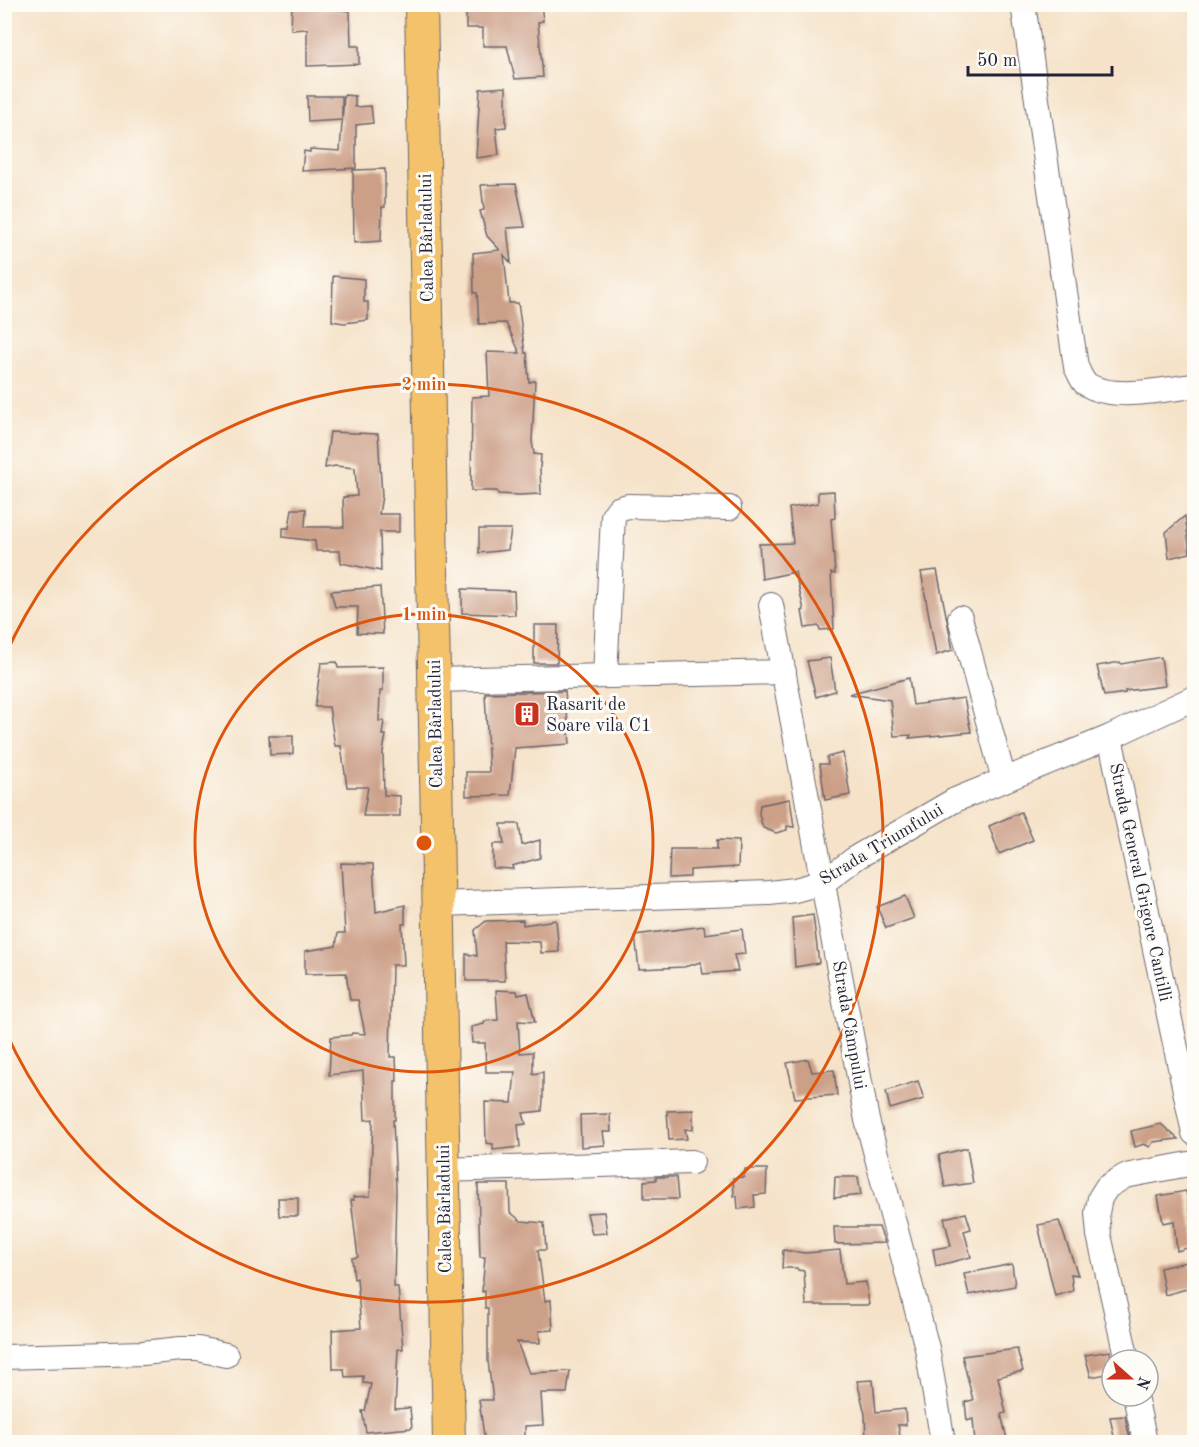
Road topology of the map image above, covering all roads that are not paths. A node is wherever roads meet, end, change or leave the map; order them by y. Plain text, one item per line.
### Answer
1 (421, 4) edge
2 (1023, 4) edge
3 (1194, 386) edge
4 (729, 508) dead end
5 (771, 605) dead end
6 (960, 618) dead end
7 (784, 672) junction
8 (605, 676) junction
9 (434, 680) junction
10 (1194, 698) edge
11 (1110, 737) junction
12 (1004, 780) junction
13 (824, 882) junction
14 (438, 903) junction
15 (1194, 1133) edge
16 (692, 1162) dead end
17 (1194, 1163) edge
18 (443, 1170) junction
19 (1124, 1348) edge
20 (226, 1355) dead end
21 (4, 1357) edge
22 (1138, 1408) edge
23 (449, 1443) edge
24 (943, 1443) edge
25 (1145, 1443) edge

1 - 9 main road, Calea Bârladului
2 - 3 street
4 - 8 street
5 - 7 street, Strada Câmpului
6 - 12 street
7 - 8 street
7 - 13 street, Strada Câmpului
8 - 9 street
9 - 14 main road, Calea Bârladului
10 - 11 street, Strada Triumfului
11 - 12 street, Strada Triumfului
11 - 15 street, Strada General Grigore Cantilli
12 - 13 street, Strada Triumfului
13 - 14 street, Strada Triumfului
13 - 24 street, Strada Câmpului
14 - 18 main road, Calea Bârladului
16 - 18 street
17 - 19 street
18 - 23 main road, Calea Bârladului
20 - 21 street
22 - 25 street

